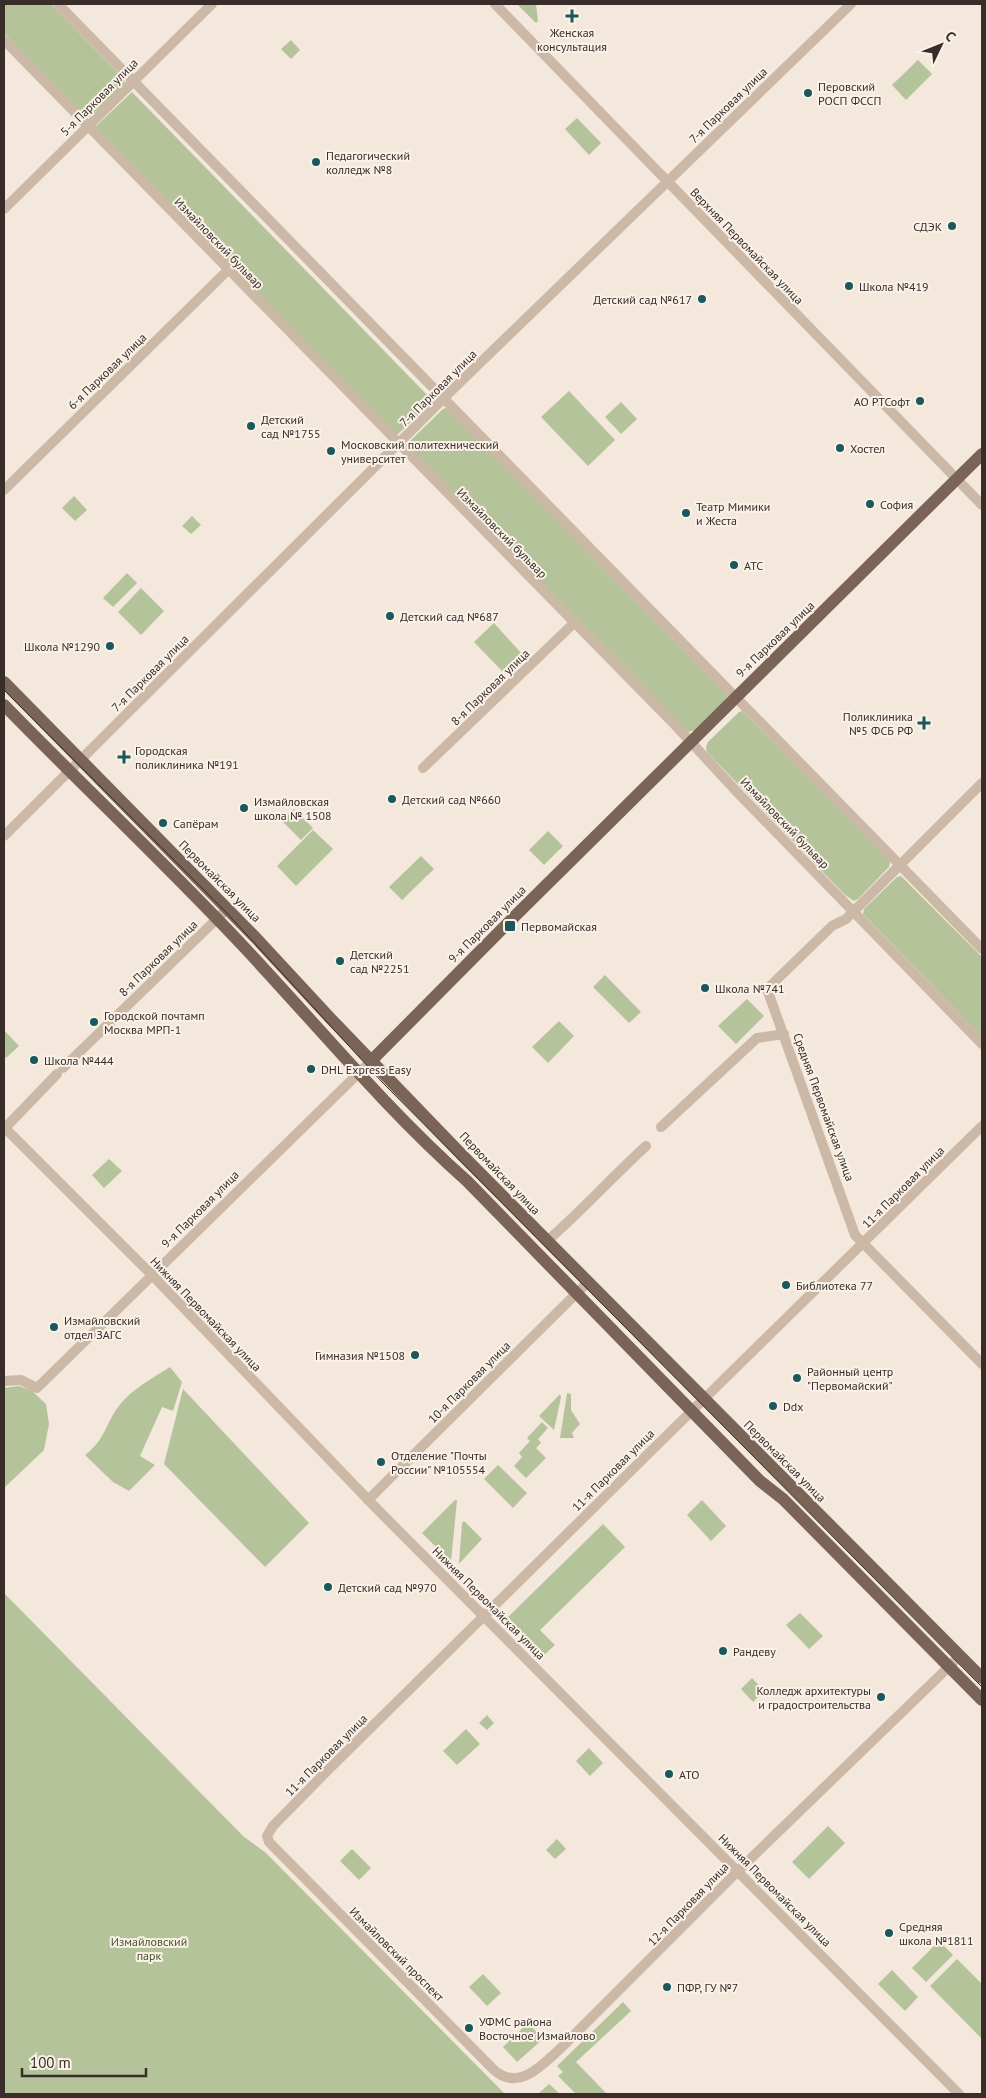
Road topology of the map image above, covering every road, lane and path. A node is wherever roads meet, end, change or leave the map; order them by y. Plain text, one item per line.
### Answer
1 (58, 4) edge
2 (212, 4) edge
3 (495, 4) edge
4 (851, 4) edge
5 (4, 40) edge
6 (134, 81) junction
7 (88, 126) junction
8 (667, 181) junction
9 (4, 209) edge
10 (228, 270) junction
11 (444, 398) junction
12 (398, 444) junction
13 (982, 454) edge
14 (957, 479) junction
15 (4, 490) edge
16 (982, 505) edge
17 (574, 623) junction
18 (4, 682) edge
19 (737, 697) junction
20 (4, 705) edge
21 (691, 743) junction
22 (81, 760) junction
23 (423, 768) dead end
24 (69, 771) junction
25 (982, 783) edge
26 (4, 836) edge
27 (900, 865) junction
28 (228, 908) junction
29 (853, 911) junction
30 (217, 919) junction
31 (982, 949) edge
32 (784, 1034) junction
33 (982, 1044) edge
34 (372, 1061) junction
35 (359, 1074) junction
36 (982, 1126) edge
37 (662, 1127) dead end
38 (4, 1128) edge
39 (646, 1146) dead end
40 (547, 1241) junction
41 (863, 1243) junction
42 (152, 1275) junction
43 (588, 1282) junction
44 (577, 1292) junction
45 (982, 1364) edge
46 (4, 1382) edge
47 (704, 1398) junction
48 (691, 1411) junction
49 (368, 1500) junction
50 (484, 1616) junction
51 (960, 1656) junction
52 (949, 1666) junction
53 (982, 1678) edge
54 (982, 1700) edge
55 (267, 1836) joint
56 (738, 1871) junction
57 (517, 2079) joint
58 (959, 2094) edge

1 - 6 street
2 - 6 street, 5-я Парковая улица
3 - 8 street, Верхняя Первомайская улица
4 - 8 street, 7-я Парковая улица
5 - 7 street, Измайловский бульвар
6 - 7 street, 5-я Парковая улица
6 - 11 street
7 - 9 street, 5-я Парковая улица
7 - 10 street, Измайловский бульвар
8 - 11 street, 7-я Парковая улица
8 - 14 street, Верхняя Первомайская улица
10 - 12 street, Измайловский бульвар
10 - 15 street, 6-я Парковая улица
11 - 12 street, 7-я Парковая улица
11 - 19 street
12 - 17 street, Измайловский бульвар
12 - 22 street, 7-я Парковая улица
13 - 14 main road, 9-я Парковая улица
14 - 16 street, Верхняя Первомайская улица
14 - 19 main road, 9-я Парковая улица
17 - 21 street, Измайловский бульвар
17 - 23 street, 8-я Парковая улица
18 - 22 main road, Первомайская улица
19 - 21 main road, 9-я Парковая улица
19 - 27 street
20 - 24 main road
21 - 29 street, Измайловский бульвар
21 - 34 main road, 9-я Парковая улица
22 - 24 street, 7-я Парковая улица
22 - 28 main road, Первомайская улица
24 - 26 street, 7-я Парковая улица
24 - 30 main road
25 - 27 street
27 - 29 street, Средняя Первомайская улица
27 - 31 street
28 - 30 street, 8-я Парковая улица
28 - 34 main road, Первомайская улица
29 - 32 street, Средняя Первомайская улица
29 - 33 street, Измайловский бульвар
30 - 35 main road
30 - 38 street, 8-я Парковая улица
32 - 37 street
32 - 41 street, Средняя Первомайская улица
34 - 35 street, 9-я Парковая улица
34 - 40 main road, Первомайская улица
35 - 42 street, 9-я Парковая улица
35 - 44 main road
36 - 41 street, 11-я Парковая улица
38 - 42 street, Нижняя Первомайская улица
39 - 40 street
40 - 43 main road, Первомайская улица
41 - 45 street, Средняя Первомайская улица
41 - 47 street, 11-я Парковая улица
42 - 46 street, 9-я Парковая улица
42 - 49 street, Нижняя Первомайская улица
43 - 44 street, 10-я Парковая улица
43 - 47 main road, Первомайская улица
44 - 48 main road
44 - 49 street, 10-я Парковая улица
47 - 48 street, 11-я Парковая улица
47 - 51 main road, Первомайская улица
48 - 50 street, 11-я Парковая улица
48 - 52 main road
49 - 50 street, Нижняя Первомайская улица
50 - 55 street, 11-я Парковая улица
50 - 56 street, Нижняя Первомайская улица
51 - 52 street, 12-я Парковая улица
51 - 53 main road, Первомайская улица
52 - 54 main road
52 - 56 street, 12-я Парковая улица
55 - 57 street, Измайловский проспект
56 - 57 street, 12-я Парковая улица
56 - 58 street, Нижняя Первомайская улица

